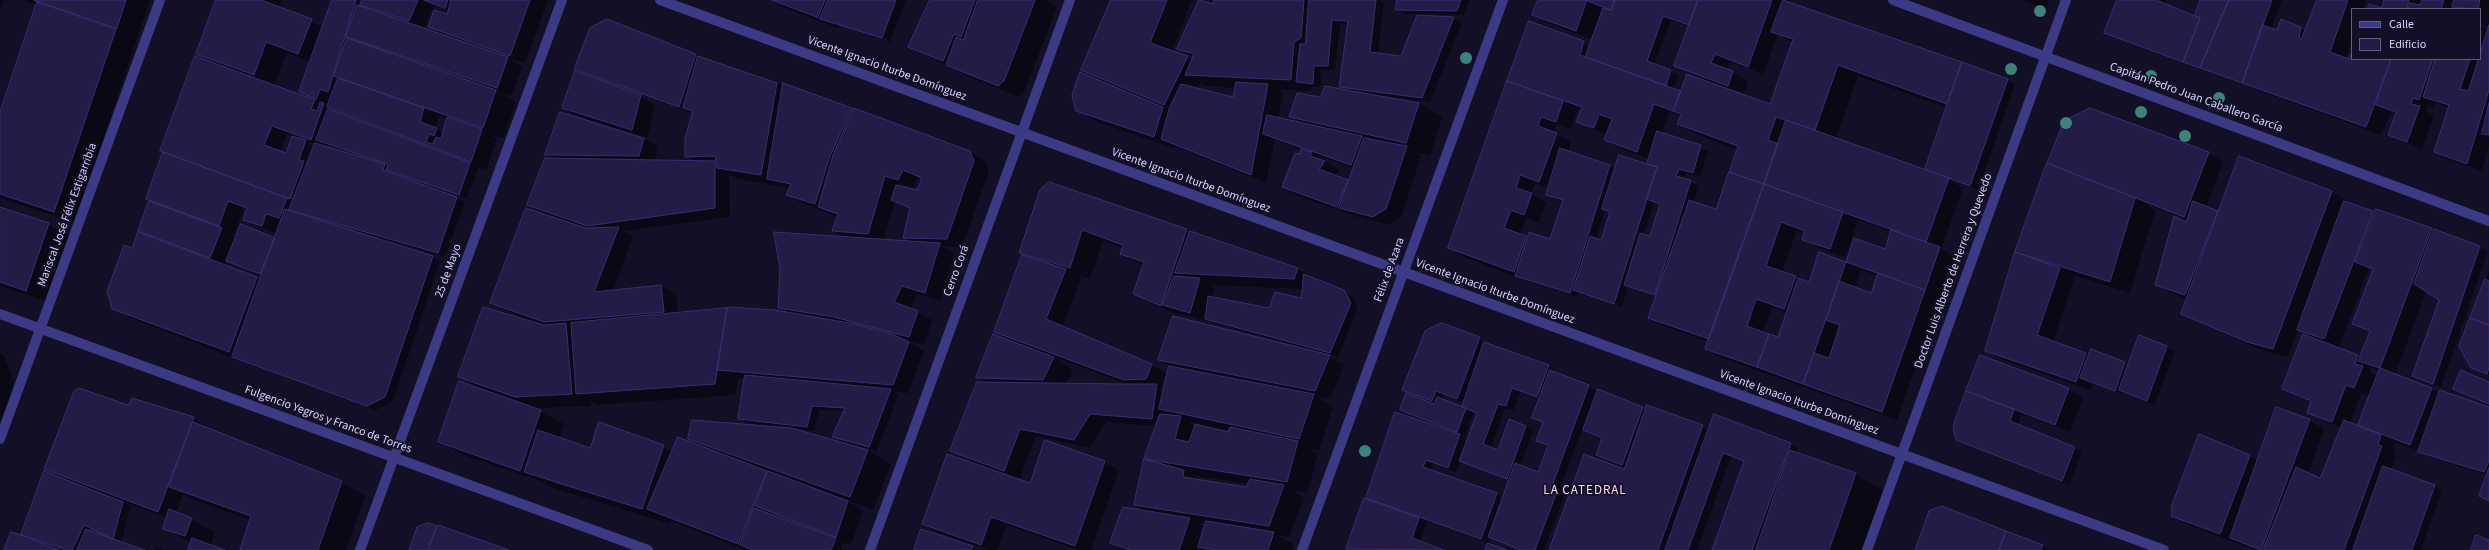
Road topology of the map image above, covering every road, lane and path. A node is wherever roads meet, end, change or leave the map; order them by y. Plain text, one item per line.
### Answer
1 (160, 0) edge
2 (562, 0) edge
3 (660, 0) edge
4 (1070, 0) edge
5 (1503, 0) edge
6 (1893, 0) edge
7 (2066, 0) edge
8 (2046, 56) junction
9 (1022, 132) junction
10 (2489, 221) edge
11 (1403, 272) junction
12 (0, 314) edge
13 (40, 328) junction
14 (0, 439) edge
15 (1901, 455) junction
16 (394, 458) junction
17 (360, 550) edge
18 (648, 550) edge
19 (870, 550) edge
20 (1302, 550) edge
21 (1867, 550) edge
22 (2164, 550) edge

1 - 13 street, Mariscal José Félix Estigarribia
2 - 16 street, 25 de Mayo
3 - 9 street, Vicente Ignacio Iturbe Domínguez
4 - 9 street, Cerro Corá
5 - 11 street, Félix de Azara
6 - 8 street, Capitán Pedro Juan Caballero García
7 - 8 street, Doctor Luis Alberto de Herrera y Quevedo
8 - 10 street, Capitán Pedro Juan Caballero García
8 - 15 street, Doctor Luis Alberto de Herrera y Quevedo
9 - 11 street, Vicente Ignacio Iturbe Domínguez
9 - 19 street, Cerro Corá
11 - 15 street, Vicente Ignacio Iturbe Domínguez
11 - 20 street, Félix de Azara
12 - 13 street, Fulgencio Yegros y Franco de Torres
13 - 14 street, Mariscal José Félix Estigarribia
13 - 16 street, Fulgencio Yegros y Franco de Torres
15 - 21 street, Doctor Luis Alberto de Herrera y Quevedo
15 - 22 street, Vicente Ignacio Iturbe Domínguez
16 - 17 street, 25 de Mayo
16 - 18 street, Fulgencio Yegros y Franco de Torres

